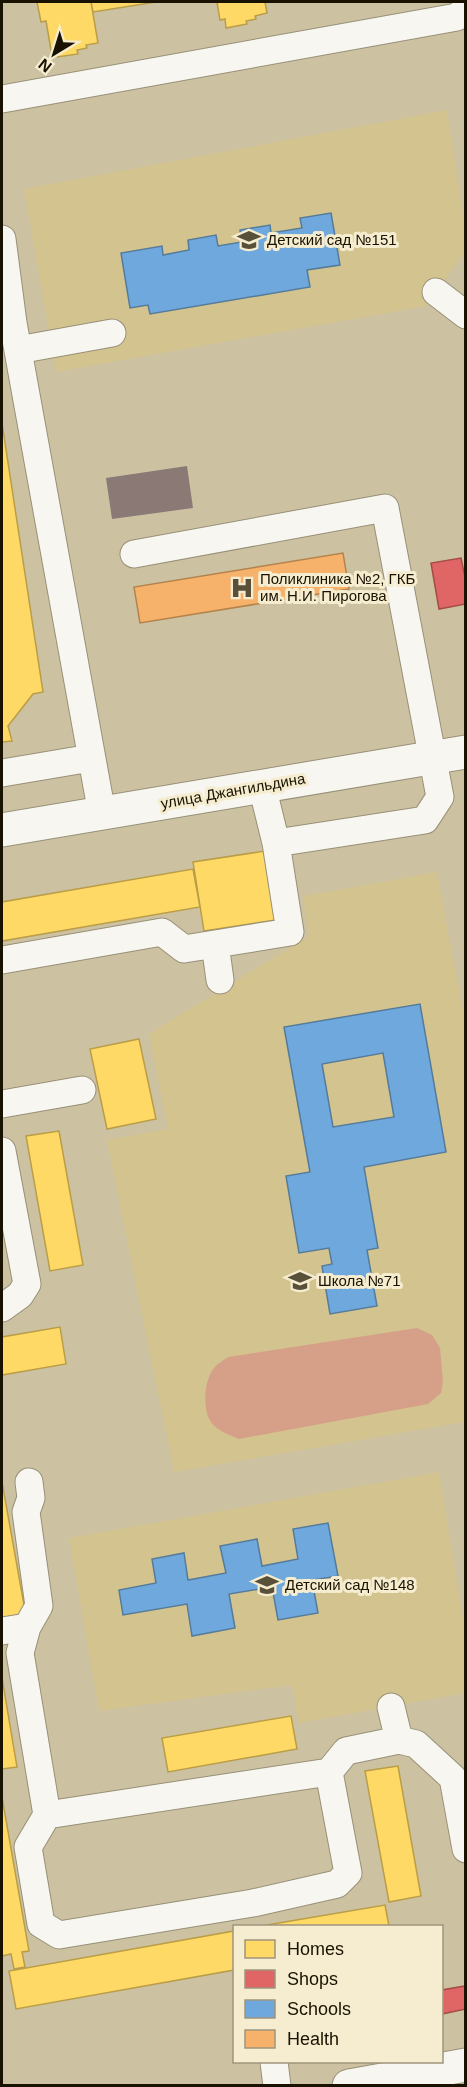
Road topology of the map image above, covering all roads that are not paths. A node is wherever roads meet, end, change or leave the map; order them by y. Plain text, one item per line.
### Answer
1 (465, 9) edge
2 (2, 99) edge
3 (2, 239) edge
4 (436, 292) dead end
5 (465, 315) edge
6 (7, 324) edge
7 (111, 333) dead end
8 (18, 350) junction
9 (134, 554) dead end
10 (465, 752) edge
11 (91, 758) junction
12 (433, 758) junction
13 (2, 773) edge
14 (262, 786) junction
15 (102, 814) junction
16 (2, 830) edge
17 (276, 843) junction
18 (215, 944) junction
19 (2, 960) edge
20 (220, 980) dead end
21 (82, 1090) dead end
22 (2, 1104) edge
23 (2, 1151) edge
24 (2, 1308) edge
25 (29, 1482) dead end
26 (14, 1629) edge
27 (391, 1707) dead end
28 (399, 1740) junction
29 (329, 1772) junction
30 (47, 1815) junction
31 (465, 1849) edge
32 (254, 1915) edge
33 (274, 2063) edge
34 (465, 2065) edge
35 (277, 2085) edge
36 (349, 2085) edge

1 - 2 lane
3 - 6 lane
4 - 5 lane
6 - 8 lane
7 - 8 lane
8 - 11 lane
9 - 12 lane
10 - 12 main road, улица Джангильдина
11 - 13 lane
11 - 15 lane
12 - 14 main road, улица Джангильдина
12 - 17 lane
14 - 15 main road, улица Джангильдина
14 - 17 lane
15 - 16 main road, улица Джангильдина
17 - 18 lane
18 - 19 lane
18 - 20 lane
21 - 22 lane
23 - 24 lane
25 - 26 lane
26 - 30 lane
27 - 28 lane
28 - 29 lane
28 - 31 lane
29 - 30 lane
29 - 32 lane
30 - 32 lane
33 - 35 lane
34 - 36 main road

